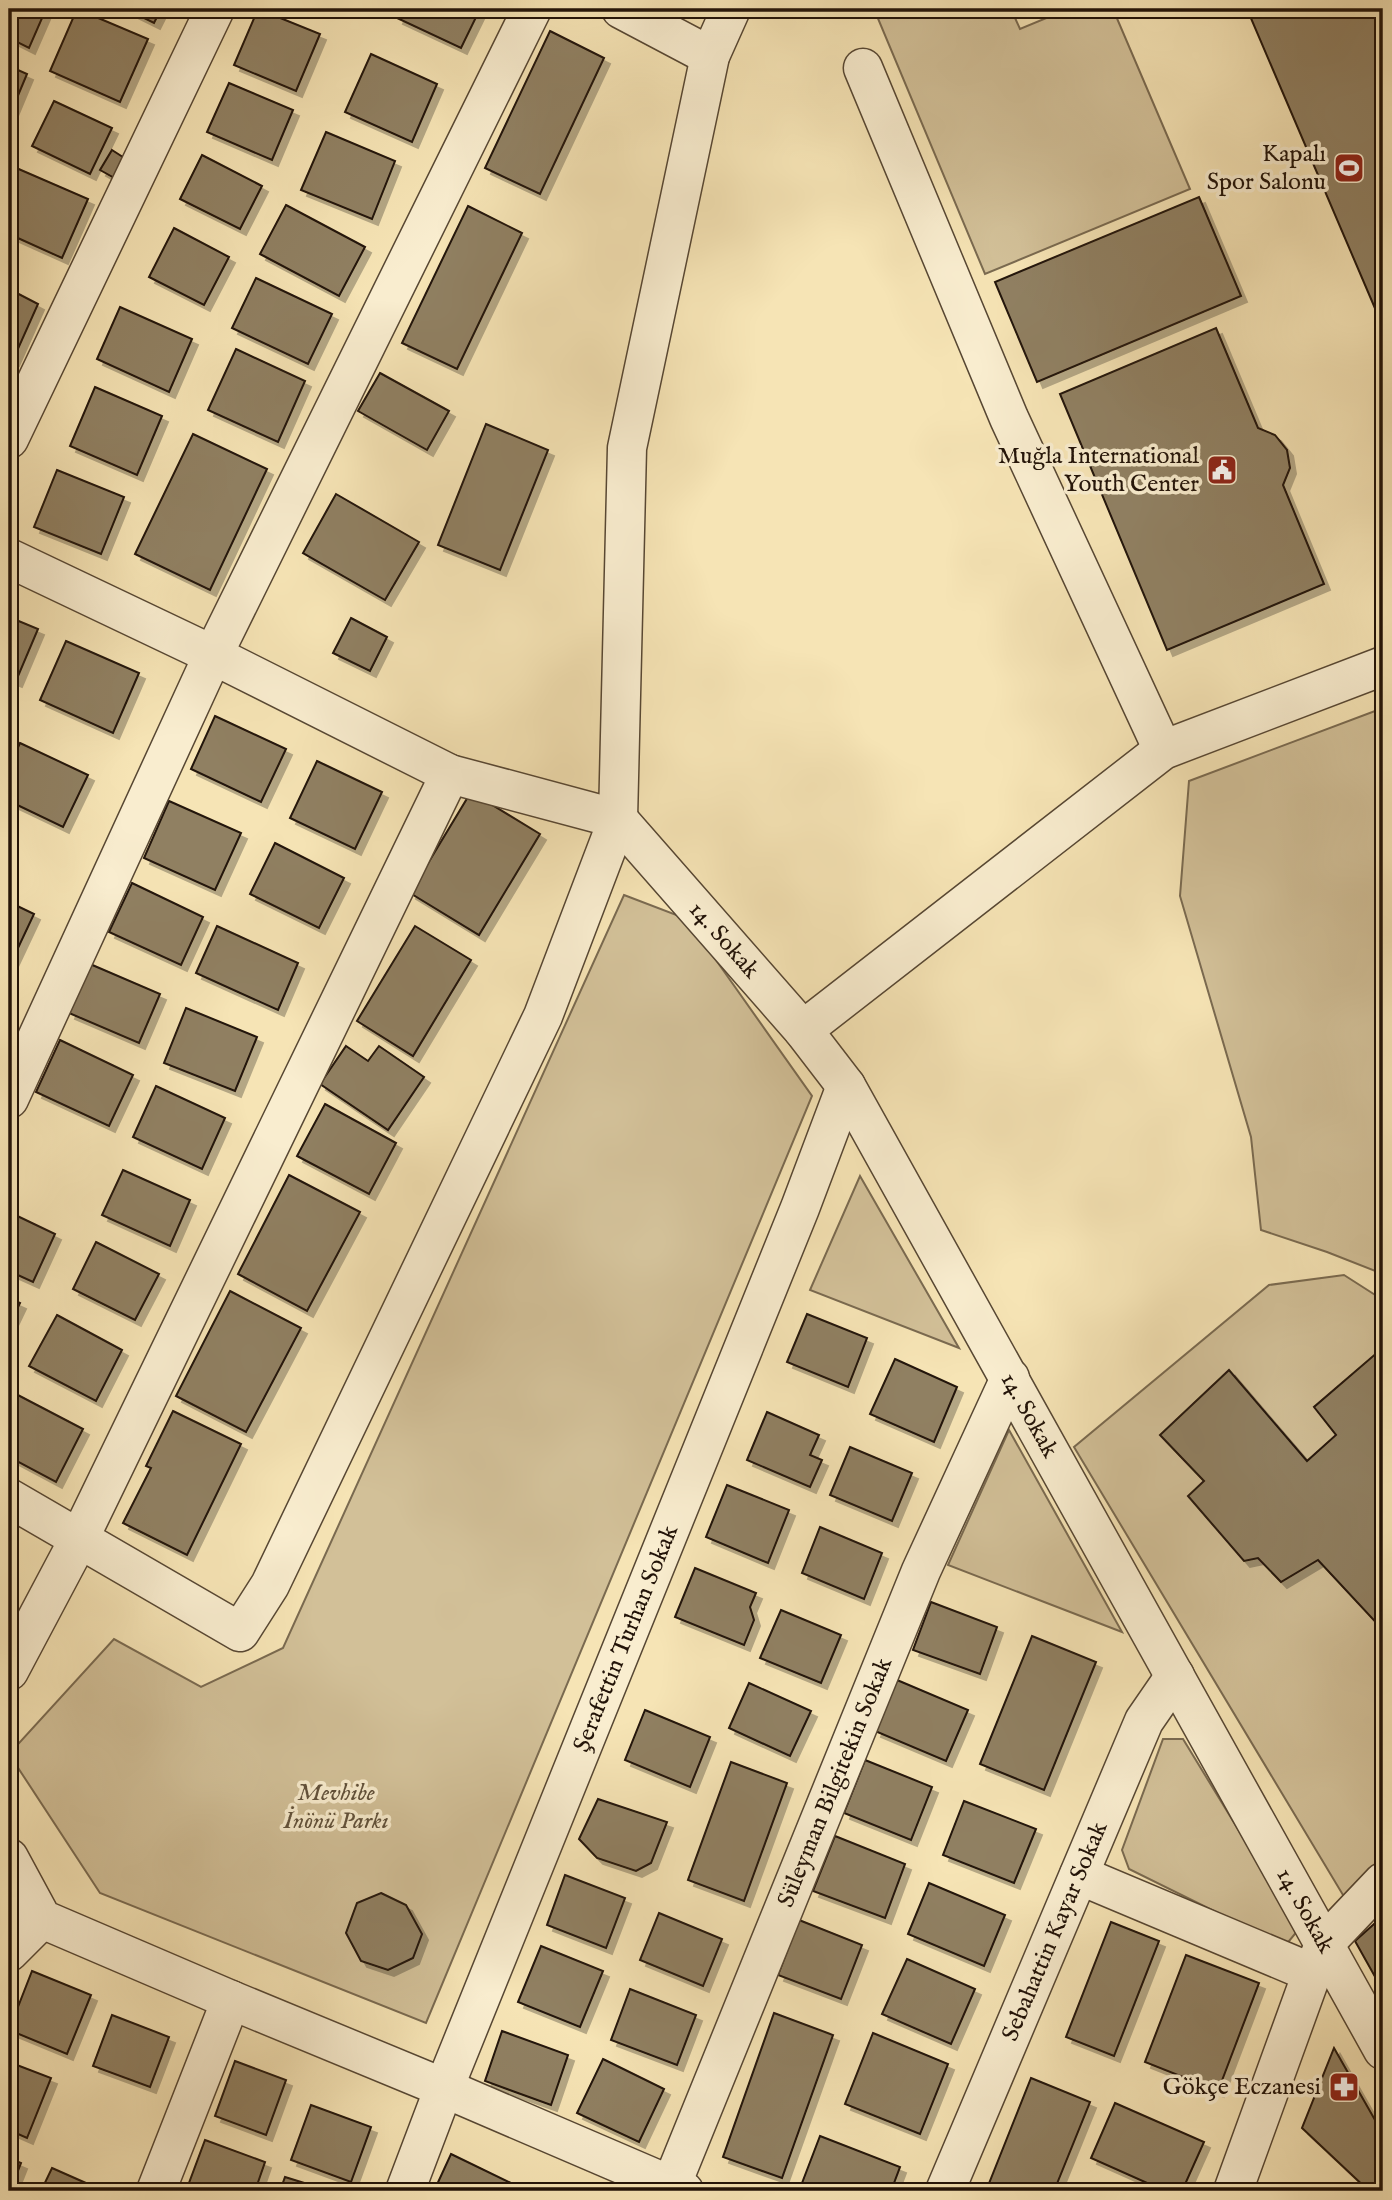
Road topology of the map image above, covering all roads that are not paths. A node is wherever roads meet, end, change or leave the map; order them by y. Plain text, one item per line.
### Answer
1 (215, 9) edge
2 (532, 9) edge
3 (621, 9) edge
4 (731, 9) edge
5 (710, 56) junction
6 (863, 68) dead end
7 (9, 439) edge
8 (9, 558) edge
9 (213, 654) junction
10 (1383, 666) edge
11 (1163, 750) junction
12 (450, 774) junction
13 (618, 819) junction
14 (803, 1030) junction
15 (846, 1086) junction
16 (9, 1099) edge
17 (1010, 1378) junction
18 (9, 1498) edge
19 (79, 1539) junction
20 (9, 1671) edge
21 (1175, 1676) junction
22 (9, 1858) edge
23 (1079, 1875) junction
24 (1383, 1882) edge
25 (41, 1919) junction
26 (9, 1952) edge
27 (1318, 1958) junction
28 (231, 2000) junction
29 (1383, 2050) edge
30 (444, 2088) junction
31 (675, 2189) edge
32 (156, 2191) edge
33 (405, 2191) edge
34 (945, 2191) edge
35 (1233, 2191) edge

1 - 7 street
2 - 9 street
3 - 5 street
4 - 5 street
5 - 13 street
6 - 11 street
8 - 9 street
9 - 12 street
9 - 16 street
10 - 11 street
11 - 14 street
12 - 13 street
12 - 19 street
13 - 14 street, 14. Sokak
13 - 19 street
14 - 15 street, 14. Sokak
15 - 17 street, 14. Sokak
15 - 30 street, Şerafettin Turhan Sokak
17 - 21 street, 14. Sokak
17 - 31 street, Süleyman Bilgitekin Sokak
18 - 19 street
19 - 20 street
21 - 23 street, Sebahattin Kayar Sokak
21 - 27 street, 14. Sokak
22 - 25 street
23 - 27 street
23 - 34 street, Sebahattin Kayar Sokak
24 - 27 street
25 - 26 street
25 - 28 street
27 - 29 street, 14. Sokak
27 - 35 street
28 - 30 street
28 - 32 street
30 - 31 street
30 - 33 street, Şerafettin Turhan Sokak

